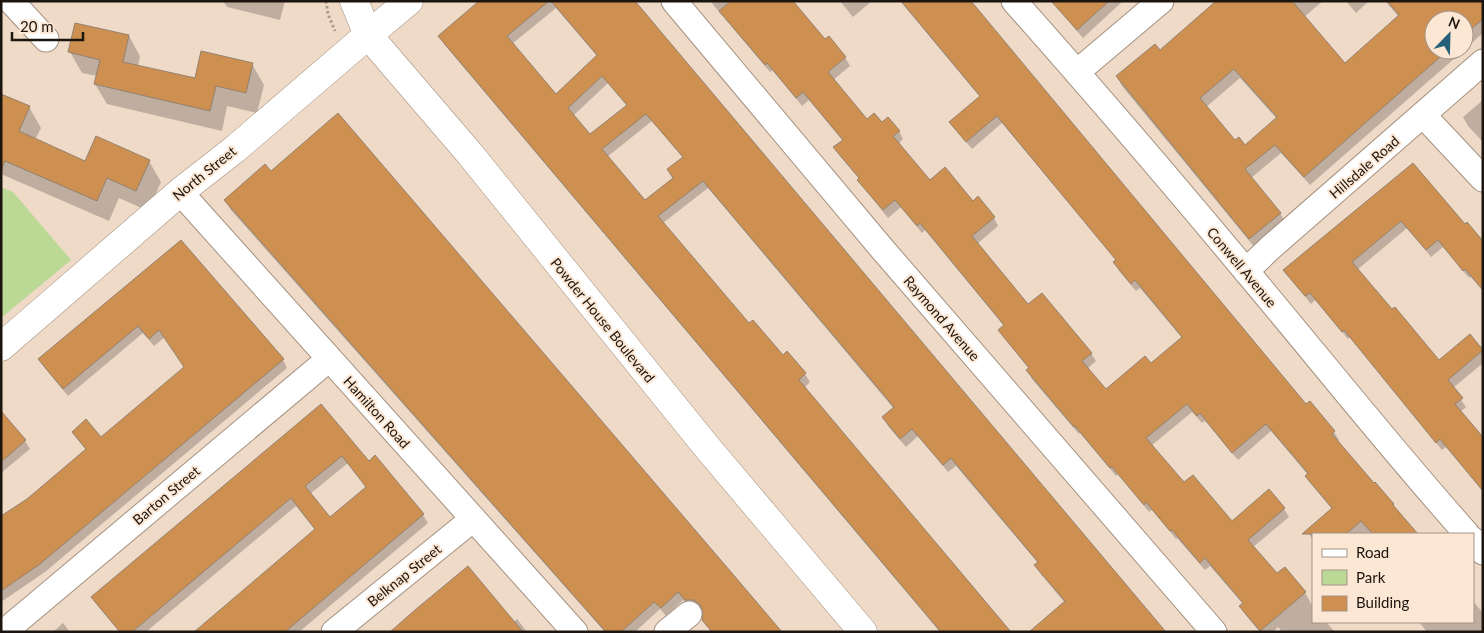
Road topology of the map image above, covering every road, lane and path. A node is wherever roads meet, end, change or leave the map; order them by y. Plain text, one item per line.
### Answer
1 (11, 1) edge
2 (326, 1) edge
3 (354, 1) edge
4 (409, 1) edge
5 (674, 1) edge
6 (1014, 1) edge
7 (1161, 1) edge
8 (336, 34) dead end
9 (368, 34) junction
10 (46, 39) dead end
11 (1483, 62) edge
12 (1077, 72) junction
13 (1424, 115) junction
14 (1483, 179) edge
15 (180, 192) junction
16 (1246, 271) junction
17 (1, 348) edge
18 (329, 359) junction
19 (473, 518) junction
20 (1466, 533) edge
21 (1474, 541) edge
22 (1483, 552) edge
23 (689, 614) dead end
24 (4, 632) edge
25 (334, 632) edge
26 (575, 632) edge
27 (668, 632) edge
28 (863, 632) edge
29 (1214, 632) edge

1 - 10 street
2 - 8 path
3 - 9 main road, Powder House Boulevard
4 - 9 main road, North Street
5 - 29 street, Raymond Avenue
6 - 12 street, Conwell Avenue
7 - 12 street
9 - 15 main road, North Street
9 - 28 main road, Powder House Boulevard
11 - 13 street, Hillsdale Road
12 - 16 street, Conwell Avenue
13 - 14 street
13 - 16 street, Hillsdale Road
15 - 17 main road, North Street
15 - 18 street, Hamilton Road
16 - 20 street, Conwell Avenue
18 - 19 street, Hamilton Road
18 - 24 street, Barton Street
19 - 25 street, Belknap Street
19 - 26 street, Hamilton Road
21 - 22 street
23 - 27 street

